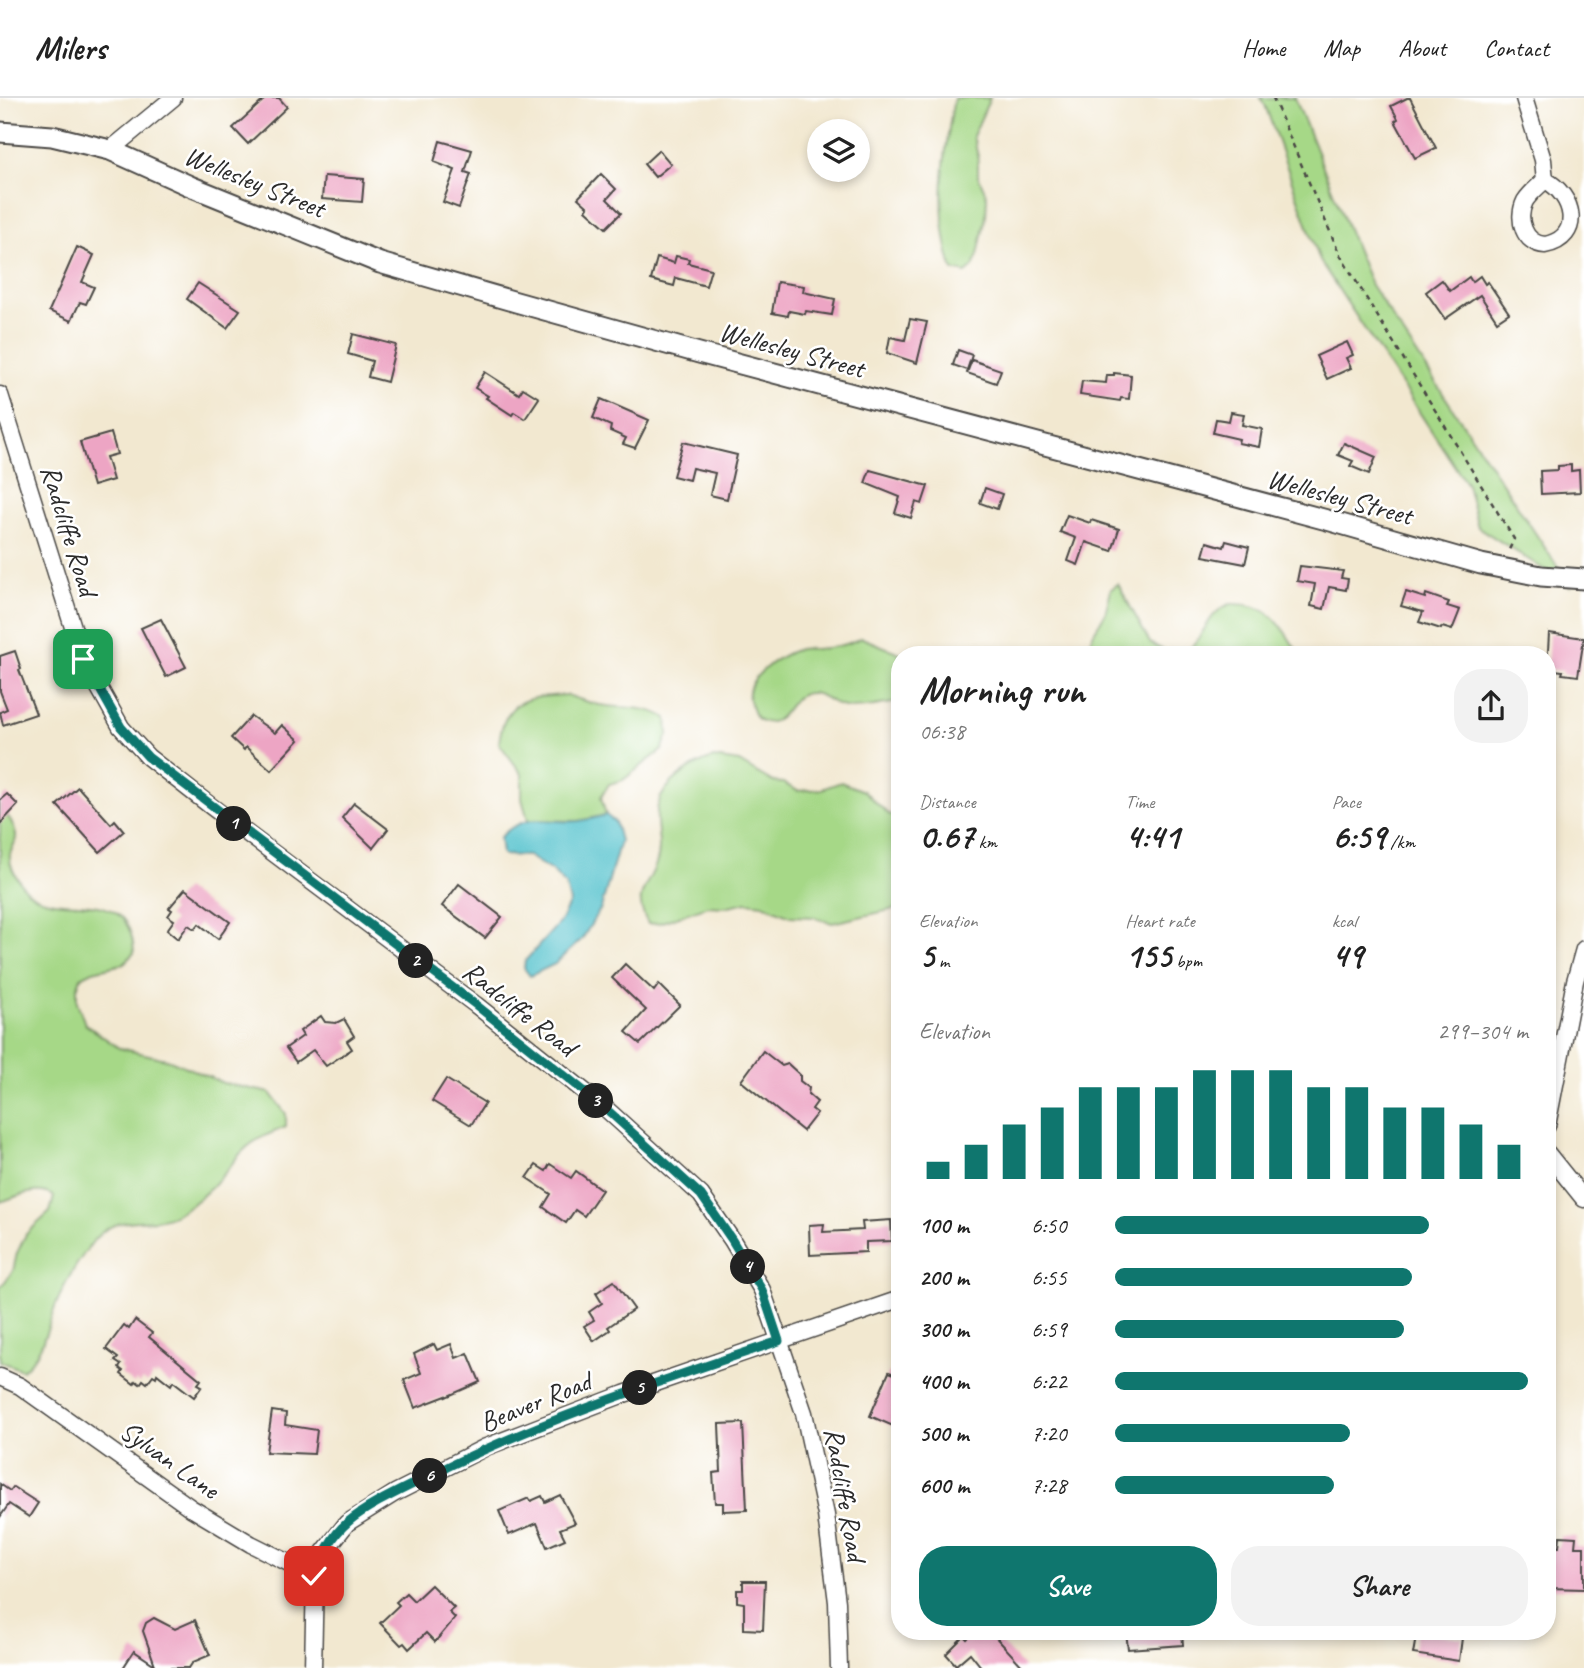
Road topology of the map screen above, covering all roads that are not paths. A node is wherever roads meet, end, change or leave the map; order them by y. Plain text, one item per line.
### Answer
1 (173, 98) edge
2 (1524, 98) edge
3 (0, 132) edge
4 (110, 150) junction
5 (1545, 180) dead end
6 (0, 395) edge
7 (1584, 579) edge
8 (1584, 949) edge
9 (1556, 1083) edge
10 (1556, 1164) edge
11 (1584, 1199) edge
12 (891, 1303) edge
13 (779, 1341) junction
14 (0, 1377) edge
15 (314, 1576) junction
16 (313, 1668) edge
17 (839, 1668) edge

1 - 4 street
2 - 5 street
3 - 4 main road, Wellesley Street
4 - 7 main road, Wellesley Street
6 - 13 street, Radcliffe Road
8 - 9 street
10 - 11 street
12 - 13 street, Beaver Road
13 - 15 street, Beaver Road
13 - 17 street, Radcliffe Road
14 - 15 street, Sylvan Lane
15 - 16 street, Beaver Road

